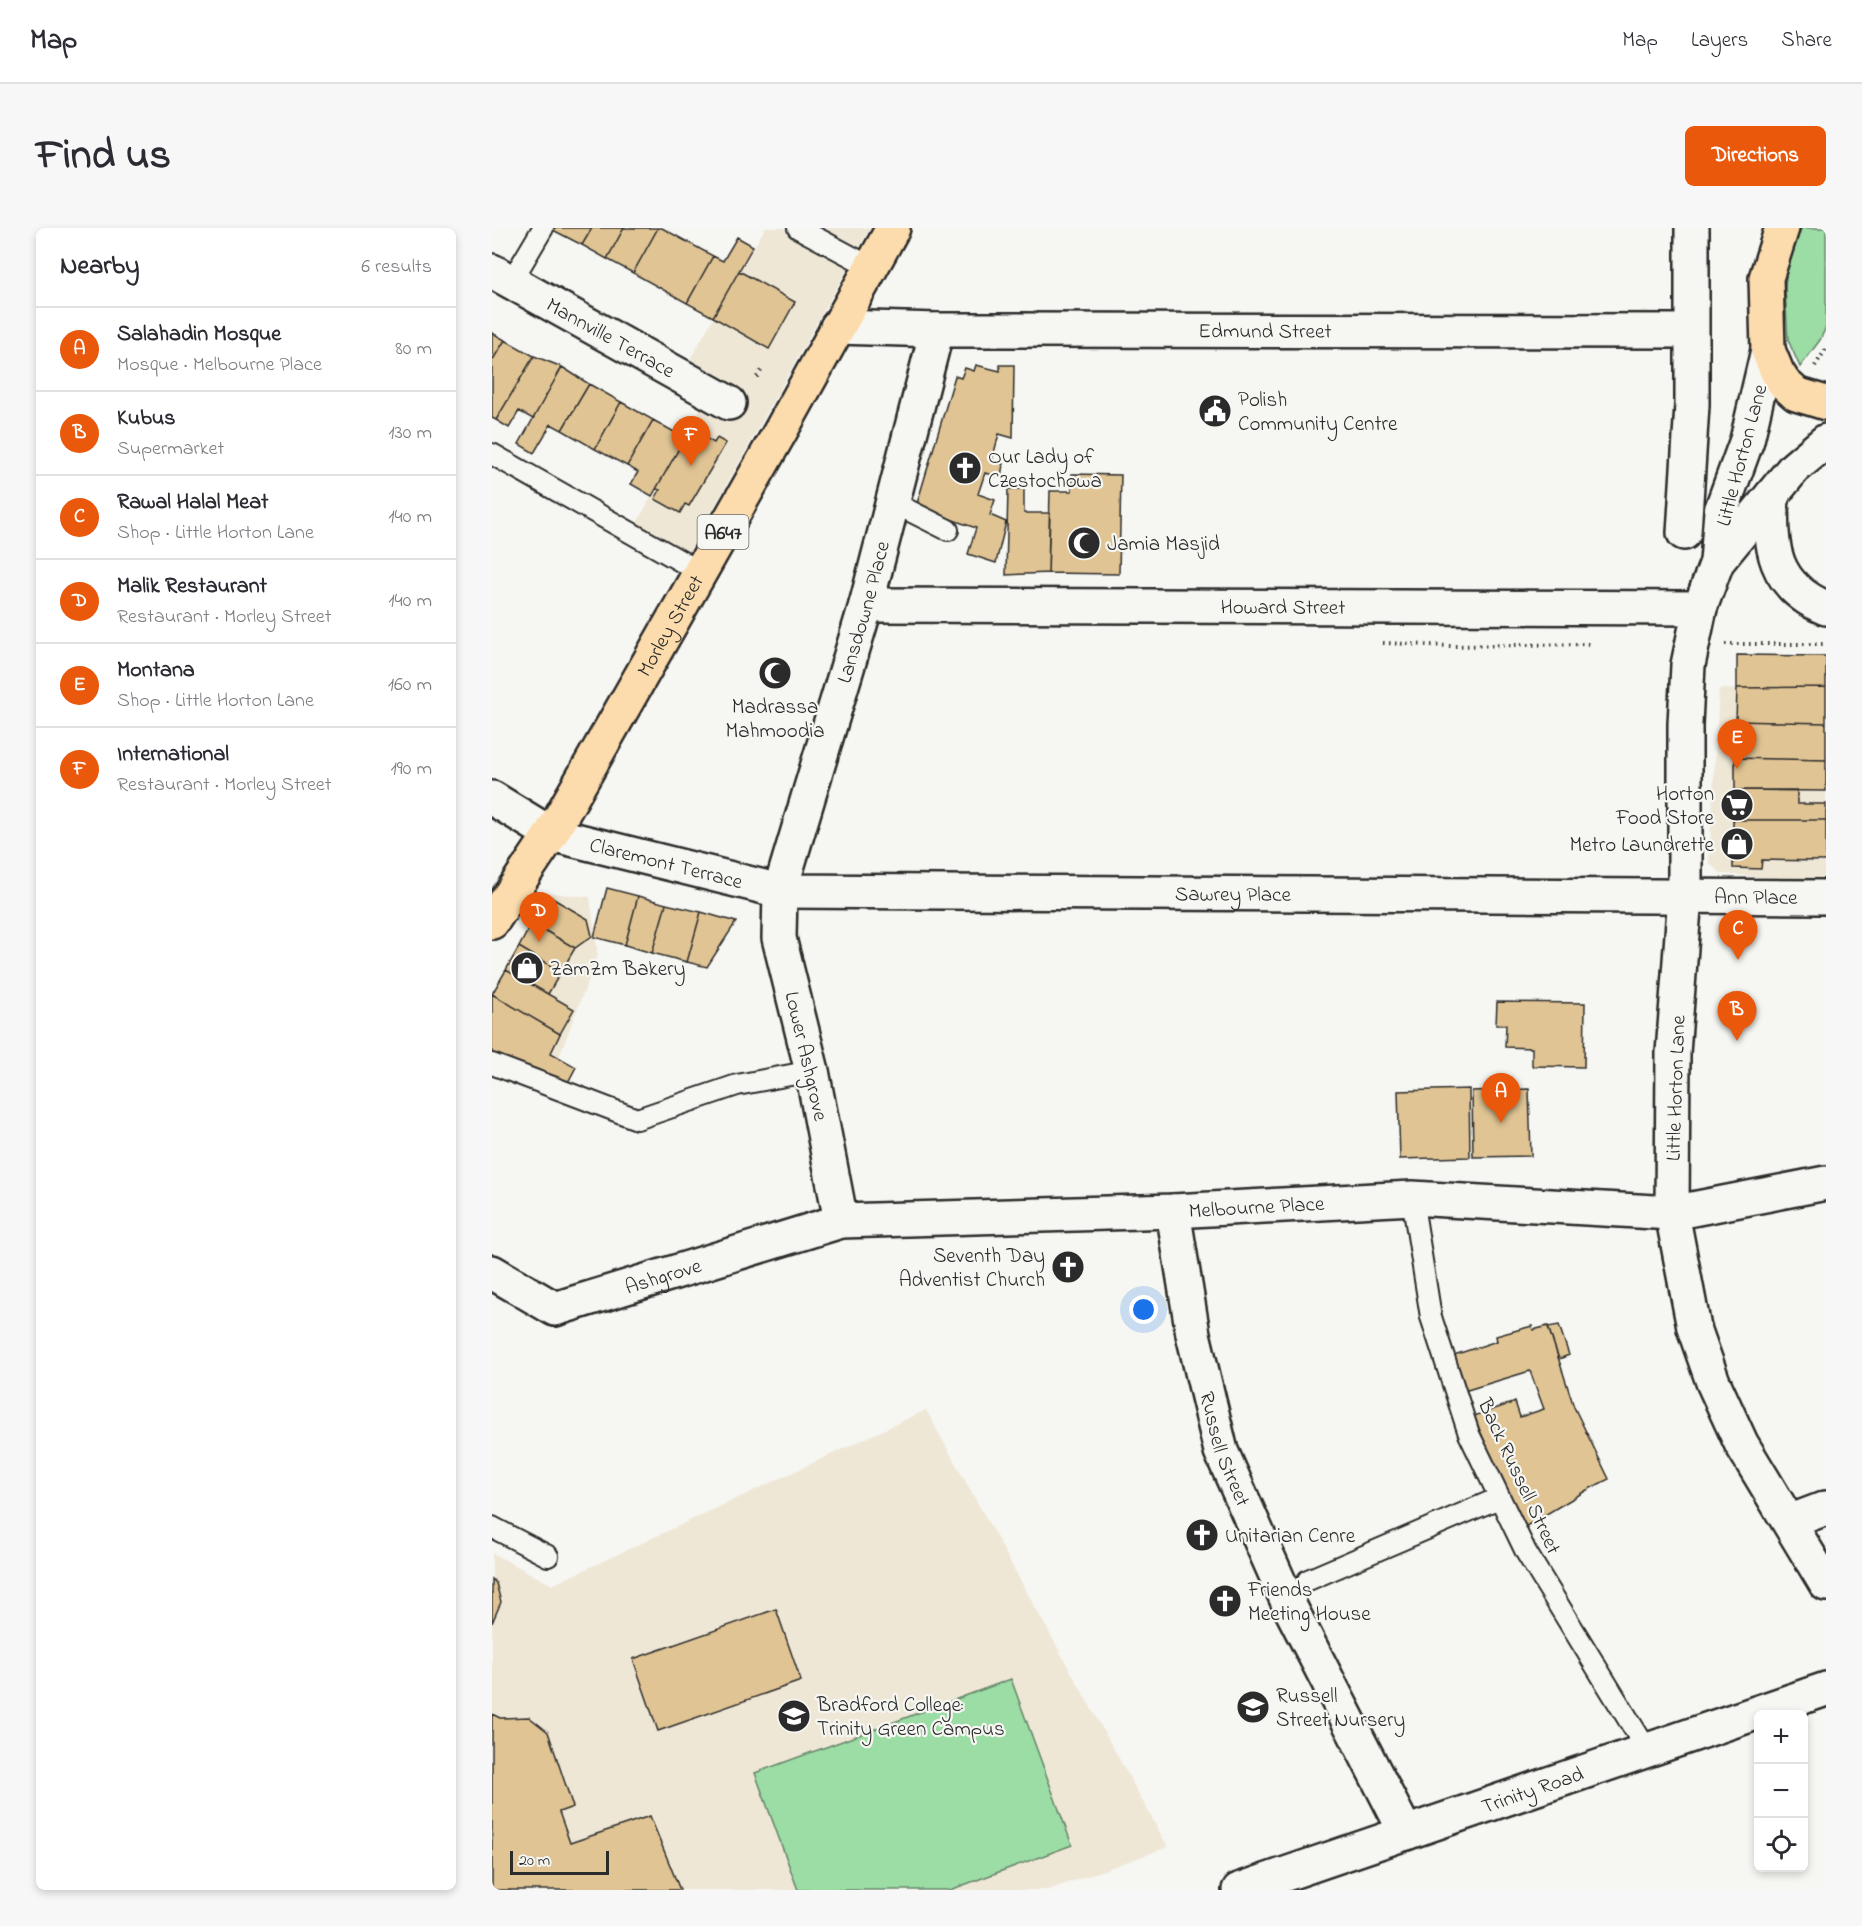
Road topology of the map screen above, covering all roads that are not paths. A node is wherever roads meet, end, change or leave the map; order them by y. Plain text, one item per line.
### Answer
1 (543, 228) edge
2 (798, 228) edge
3 (893, 228) edge
4 (1692, 228) edge
5 (1760, 228) edge
6 (1782, 228) edge
7 (871, 267) junction
8 (501, 276) edge
9 (1766, 278) junction
10 (837, 327) junction
11 (937, 330) junction
12 (1691, 331) junction
13 (1768, 350) junction
14 (729, 403) dead end
15 (1826, 403) edge
16 (1826, 441) edge
17 (492, 454) edge
18 (1772, 495) junction
19 (892, 502) junction
20 (948, 530) dead end
21 (1684, 533) dead end
22 (1717, 562) junction
23 (700, 572) junction
24 (866, 605) junction
25 (1700, 608) junction
26 (1826, 609) edge
27 (492, 798) edge
28 (552, 834) junction
29 (780, 891) junction
30 (1685, 895) junction
31 (1826, 897) edge
32 (492, 922) edge
33 (492, 1064) edge
34 (812, 1071) junction
35 (1826, 1183) edge
36 (1412, 1198) junction
37 (1173, 1211) junction
38 (1672, 1213) junction
39 (840, 1221) junction
40 (492, 1272) edge
41 (1498, 1498) junction
42 (1826, 1508) edge
43 (1790, 1522) junction
44 (492, 1527) edge
45 (548, 1556) dead end
46 (1308, 1580) dead end
47 (1826, 1584) edge
48 (1826, 1689) edge
49 (1647, 1750) junction
50 (1406, 1833) junction
51 (1239, 1890) edge

1 - 8 lane
2 - 7 lane
3 - 7 main road, Morley Street / A647
4 - 12 street
5 - 9 main road
6 - 9 main road
7 - 10 main road, Morley Street / A647
8 - 14 street, Mannville Terrace
9 - 13 main road
10 - 11 street, Edmund Street
10 - 23 main road, Morley Street / A647
11 - 12 street, Edmund Street
11 - 19 street, Lansdowne Place
12 - 21 street
13 - 15 main road
13 - 22 street, Little Horton Lane
16 - 18 street, Little Horton Lane
17 - 23 lane
18 - 22 street, Little Horton Lane
18 - 26 street
19 - 20 lane
19 - 24 street, Lansdowne Place
22 - 25 street, Little Horton Lane
23 - 28 main road, Morley Street / A647
24 - 25 street, Howard Street
24 - 29 street, Lansdowne Place
25 - 30 street, Little Horton Lane
27 - 28 street, Claremont Terrace
28 - 29 street, Claremont Terrace
28 - 32 main road, Morley Street / A647
29 - 30 street, Sawrey Place
29 - 34 street, Lower Ashgrove
30 - 31 street, Ann Place
30 - 38 street, Little Horton Lane
33 - 34 lane
34 - 39 street, Lower Ashgrove
35 - 38 street, Melbourne Place
36 - 37 street, Melbourne Place
36 - 38 street, Melbourne Place
36 - 41 lane, Back Russell Street
37 - 39 street, Melbourne Place
37 - 50 street, Russell Street
38 - 43 street, Little Horton Lane
39 - 40 street, Ashgrove
41 - 46 lane
41 - 49 lane, Back Russell Street
42 - 43 street
43 - 47 street, Little Horton Lane
44 - 45 lane
48 - 49 street, Trinity Road
49 - 50 street, Trinity Road
50 - 51 street, Trinity Road

